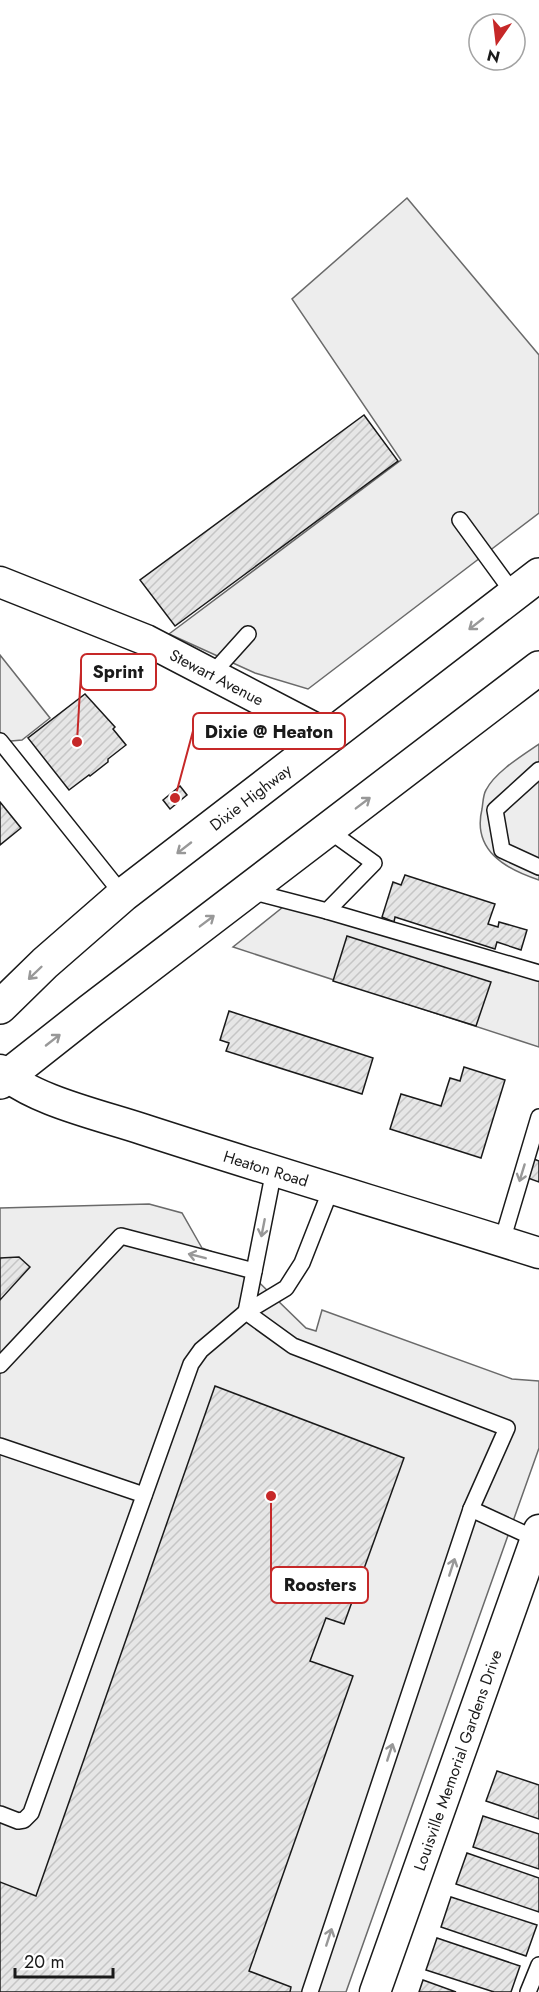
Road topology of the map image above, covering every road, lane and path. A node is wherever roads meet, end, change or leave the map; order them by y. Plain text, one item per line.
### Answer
1 (460, 520) dead end
2 (0, 582) edge
3 (526, 585) edge
4 (248, 634) dead end
5 (538, 671) edge
6 (212, 674) junction
7 (330, 736) junction
8 (0, 741) edge
9 (539, 770) edge
10 (328, 830) junction
11 (539, 867) edge
12 (248, 890) junction
13 (123, 895) junction
14 (327, 911) junction
15 (539, 973) edge
16 (0, 1007) edge
17 (2, 1076) edge
18 (539, 1117) edge
19 (274, 1170) junction
20 (331, 1189) junction
21 (502, 1241) junction
22 (539, 1253) edge
23 (254, 1270) junction
24 (246, 1312) junction
25 (0, 1365) edge
26 (0, 1446) edge
27 (144, 1495) junction
28 (471, 1509) junction
29 (537, 1534) edge
30 (0, 1814) edge
31 (539, 1965) edge
32 (310, 1992) edge
33 (375, 1992) edge
34 (528, 1992) edge

1 - 3 lane
2 - 6 street, Stewart Avenue
3 -> 7 main road, Dixie Highway
4 - 6 lane
10 -> 5 main road
6 - 7 street, Stewart Avenue
7 -> 13 main road, Dixie Highway
8 - 13 lane
9 - 11 lane
10 - 12 main road
10 - 14 lane
12 - 14 lane
17 -> 12 main road
13 -> 16 main road, Dixie Highway
14 - 15 lane
17 - 19 street, Heaton Road
18 -> 21 lane
19 - 20 street, Heaton Road
19 -> 23 lane
20 - 21 street, Heaton Road
20 - 24 lane
21 - 22 street, Heaton Road
23 - 24 lane
23 -> 25 lane
24 - 27 lane
24 - 28 lane
26 - 27 lane
27 - 30 lane
28 - 29 lane
32 -> 28 lane
29 - 33 street, Louisville Memorial Gardens Drive
31 - 34 lane

